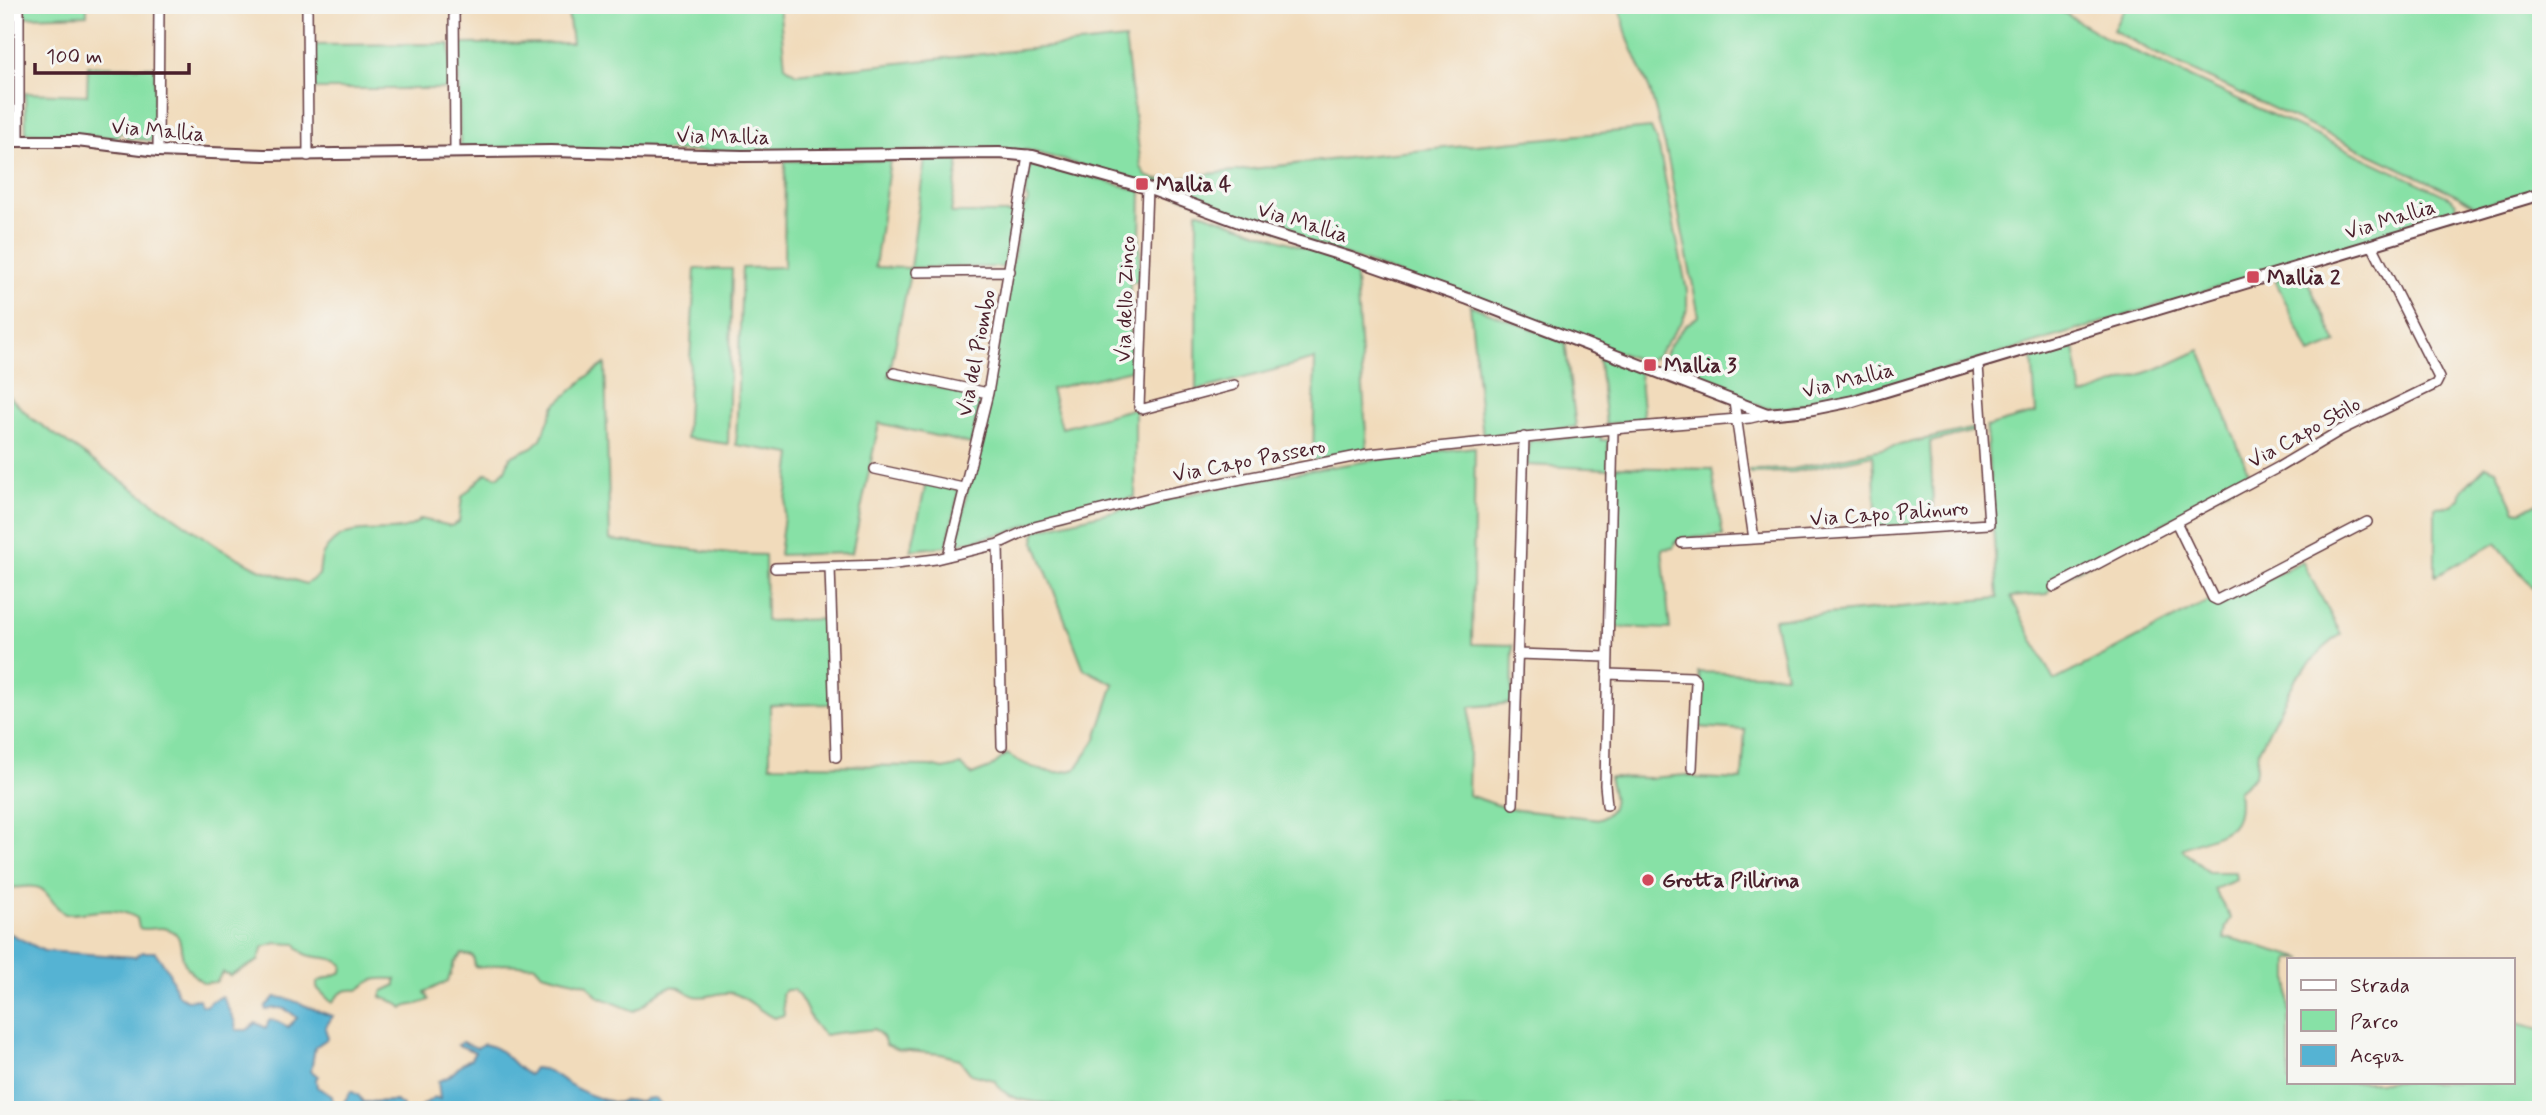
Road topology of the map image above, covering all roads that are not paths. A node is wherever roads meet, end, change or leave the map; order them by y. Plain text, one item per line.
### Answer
1 (19, 5) edge
2 (159, 5) edge
3 (307, 5) edge
4 (454, 5) edge
5 (5, 141) edge
6 (19, 141) junction
7 (158, 151) junction
8 (455, 152) junction
9 (1028, 155) junction
10 (308, 156) junction
11 (1147, 188) junction
12 (2541, 194) edge
13 (2372, 245) junction
14 (916, 271) dead end
15 (1010, 271) junction
16 (1979, 365) junction
17 (894, 373) dead end
18 (1234, 385) dead end
19 (988, 393) junction
20 (1734, 402) junction
21 (1767, 414) junction
22 (1737, 418) junction
23 (1613, 429) junction
24 (1524, 438) junction
25 (875, 469) dead end
26 (963, 488) junction
27 (2176, 522) junction
28 (2367, 522) dead end
29 (1754, 539) junction
30 (1682, 543) dead end
31 (998, 544) junction
32 (948, 556) junction
33 (830, 567) junction
34 (775, 568) dead end
35 (2054, 587) dead end
36 (1518, 654) junction
37 (1607, 657) junction
38 (1607, 674) junction
39 (1002, 746) dead end
40 (836, 757) dead end
41 (1692, 768) dead end
42 (1513, 804) dead end
43 (1607, 805) dead end

1 - 6 street
2 - 7 street
3 - 10 street
4 - 8 street
5 - 6 street, Via Mallia
6 - 7 street, Via Mallia
7 - 10 street, Via Mallia
8 - 9 street, Via Mallia
8 - 10 street, Via Mallia
9 - 11 street, Via Mallia
9 - 15 street, Via del Piombo
11 - 18 street, Via dello Zinco
11 - 20 street, Via Mallia
12 - 13 street, Via Mallia
13 - 16 street, Via Mallia
13 - 27 street, Via Capo Stilo
14 - 15 street
15 - 19 street, Via del Piombo
16 - 21 street, Via Mallia
16 - 29 street, Via Capo Palinuro
17 - 19 street
19 - 26 street, Via del Piombo
20 - 21 street, Via Mallia
20 - 22 street
21 - 22 street, Via Capo Passero
22 - 23 street, Via Capo Passero
22 - 29 street
23 - 24 street, Via Capo Passero
23 - 37 street
24 - 31 street, Via Capo Passero
24 - 36 street
25 - 26 street
26 - 32 street, Via del Piombo
27 - 28 street
27 - 35 street, Via Capo Stilo
29 - 30 street
31 - 32 street, Via Capo Passero
31 - 39 street
32 - 33 street, Via Capo Passero
33 - 34 street, Via Capo Passero
33 - 40 street
36 - 37 street
36 - 42 street
37 - 38 street
38 - 41 street
38 - 43 street

